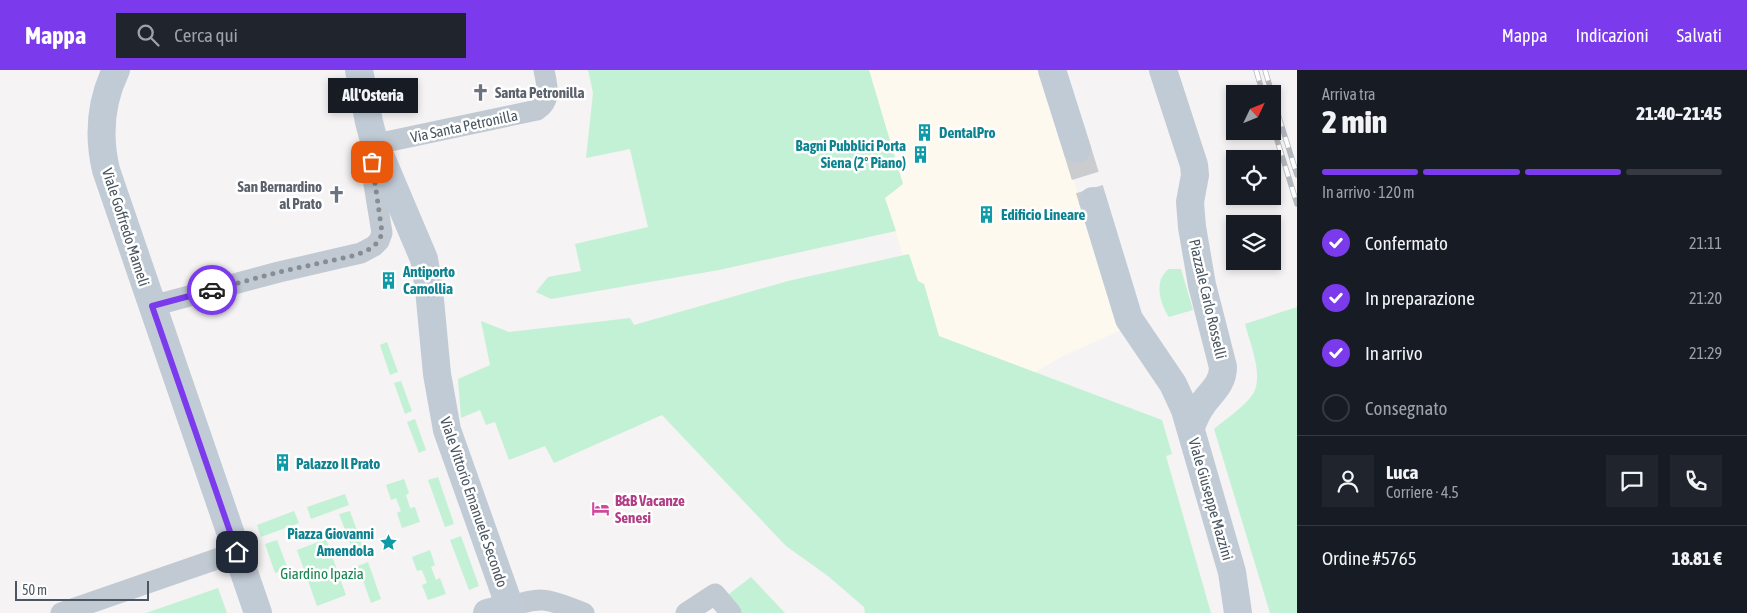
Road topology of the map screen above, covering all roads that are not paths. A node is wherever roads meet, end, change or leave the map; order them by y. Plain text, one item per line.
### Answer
1 (116, 70) edge
2 (359, 70) edge
3 (544, 70) edge
4 (1052, 70) edge
5 (1163, 70) edge
6 (378, 149) junction
7 (1077, 149) tunnel mouth
8 (1093, 201) tunnel mouth
9 (152, 306) junction
10 (1191, 427) junction
11 (237, 552) junction
12 (1232, 572) junction
13 (504, 612) edge
14 (61, 613) edge
15 (258, 613) edge
16 (584, 613) edge
17 (686, 613) edge
18 (732, 613) edge
19 (1238, 613) edge
20 (1251, 613) edge

1 - 9 main road, Viale Goffredo Mameli
2 - 6 main road, Viale Vittorio Emanuele Secondo
3 - 6 street, Via Santa Petronilla
4 - 7 main road
5 - 10 main road, Piazzale Carlo Rosselli
6 - 9 street
6 - 13 main road, Viale Vittorio Emanuele Secondo
8 - 10 main road
9 - 11 main road, Viale Goffredo Mameli
10 - 12 main road, Viale Giuseppe Mazzini
11 - 14 street
11 - 15 main road
12 - 19 main road, Viale Giuseppe Mazzini
12 - 20 main road, Viale Giuseppe Mazzini
13 - 16 street
17 - 18 street

